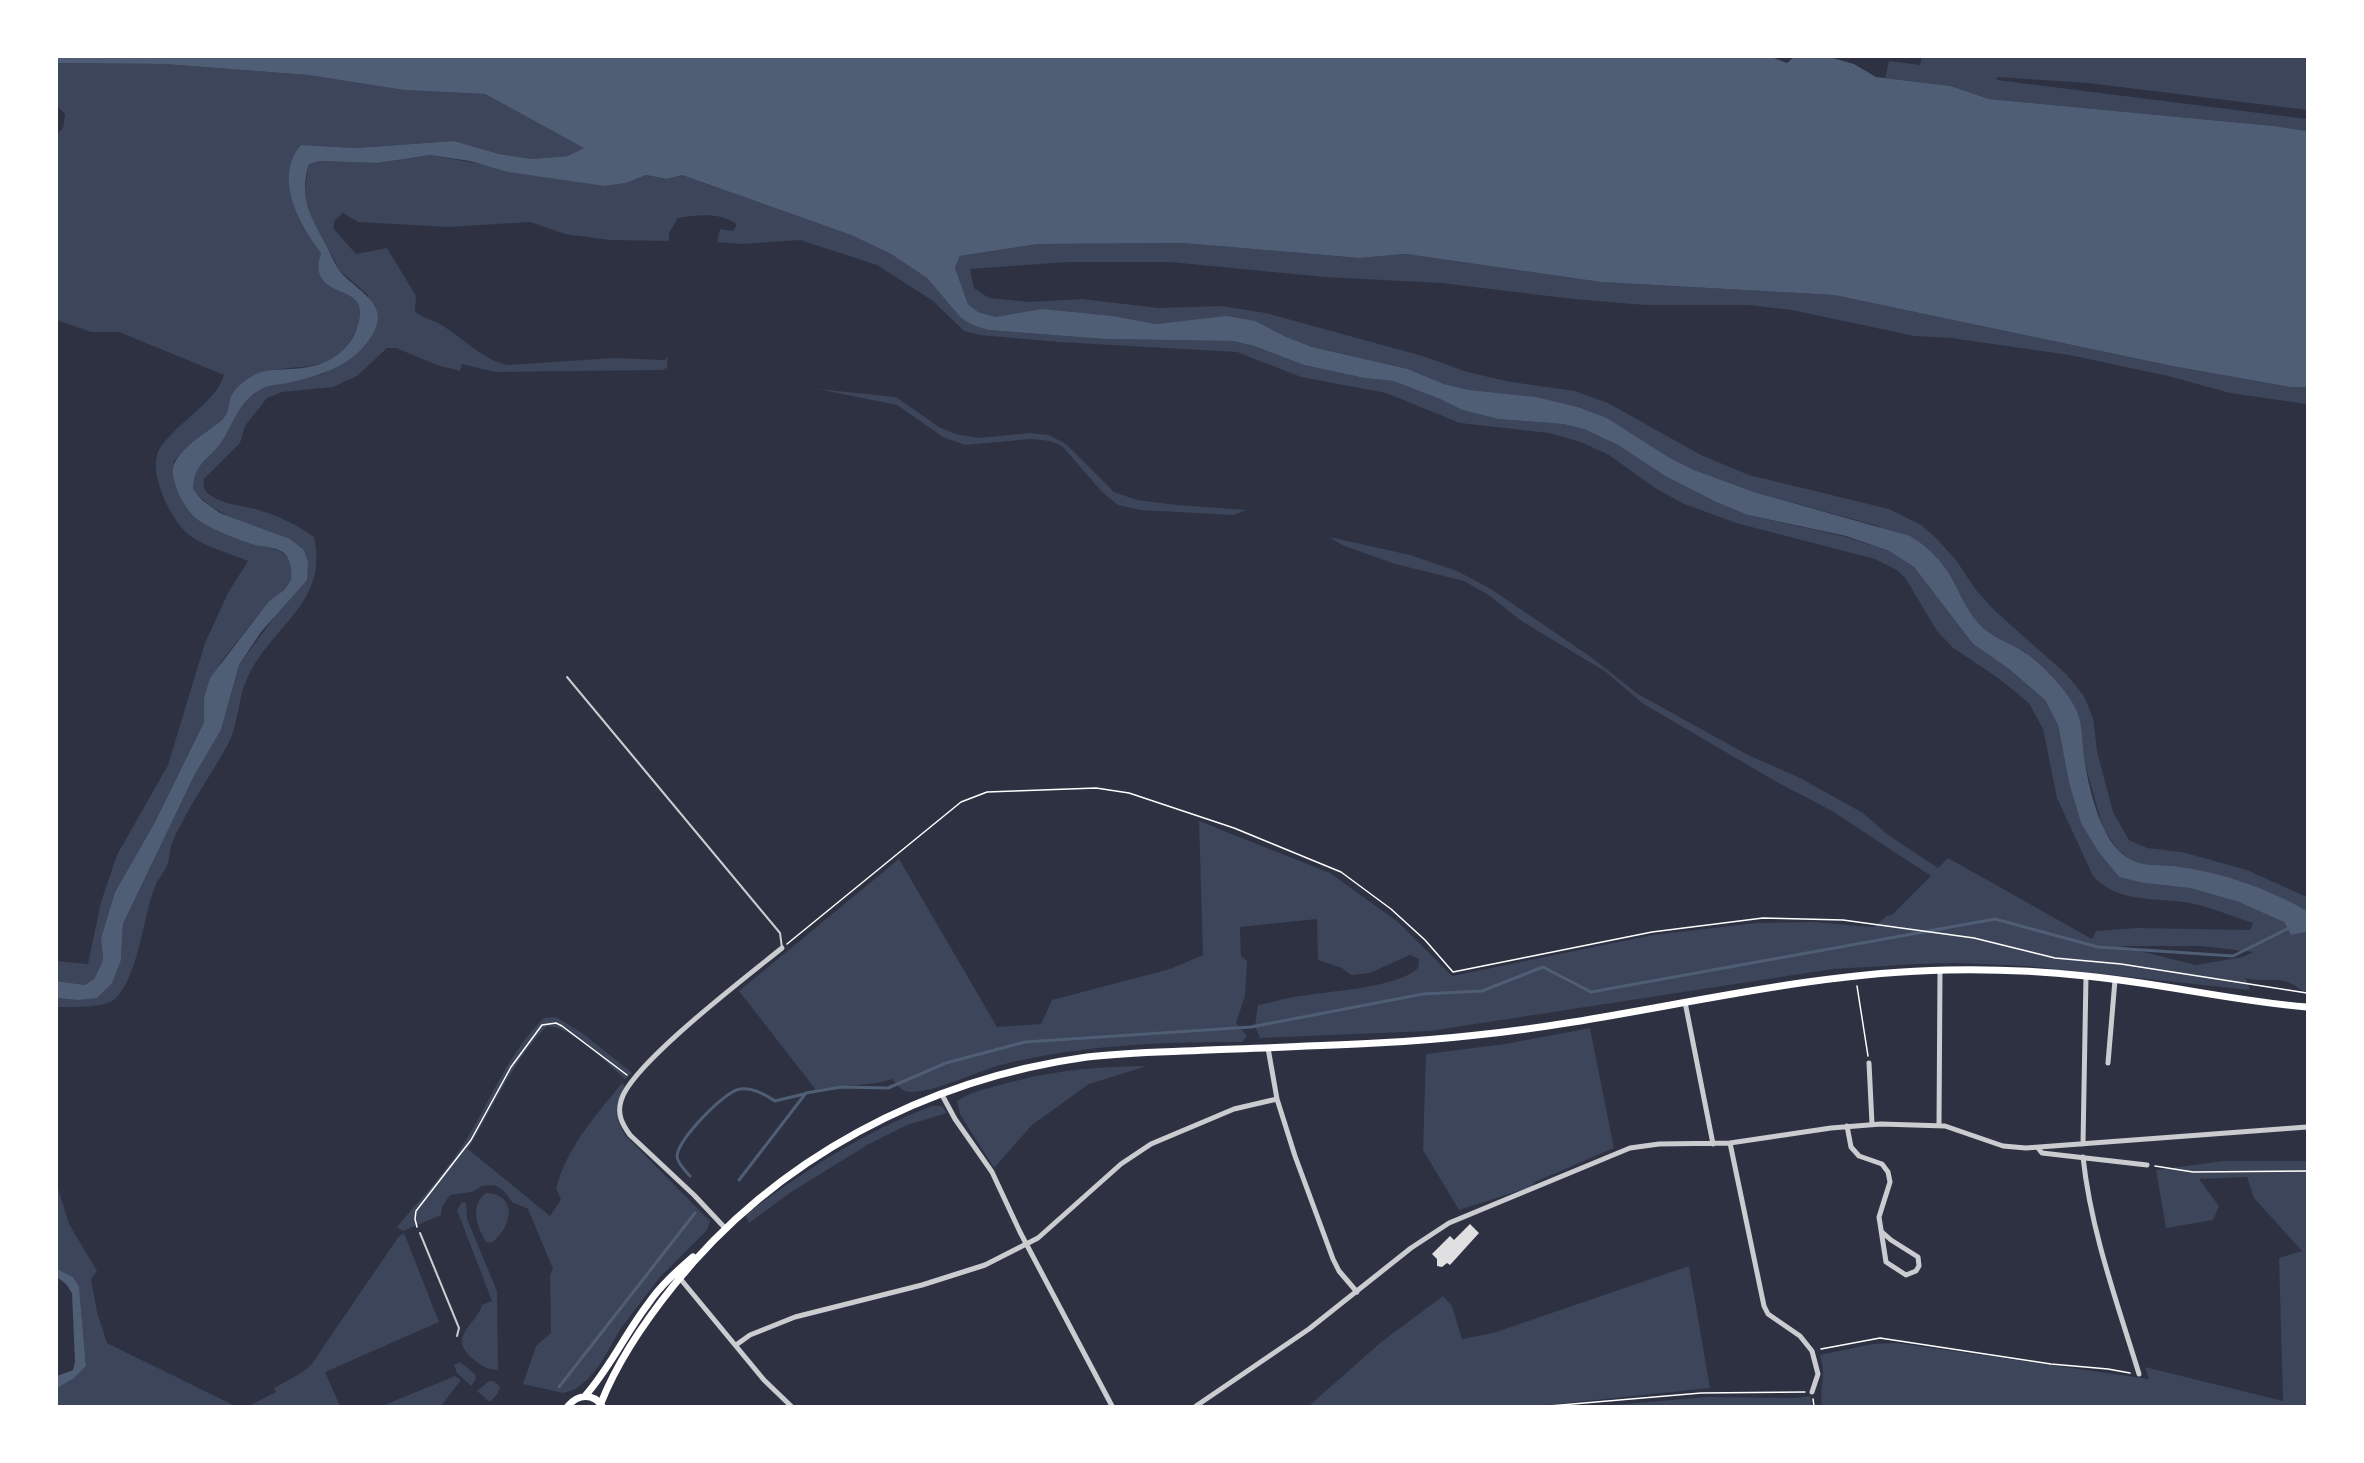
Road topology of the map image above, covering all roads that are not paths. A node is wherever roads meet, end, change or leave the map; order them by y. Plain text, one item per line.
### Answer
1 (567, 677) dead end
2 (782, 948) joint
3 (1940, 970) junction
4 (2086, 976) junction
5 (2115, 980) junction
6 (1685, 1002) junction
7 (2307, 1007) edge
8 (1269, 1048) junction
9 (1869, 1063) road end
10 (2108, 1063) dead end
11 (941, 1093) junction
12 (1277, 1099) junction
13 (1872, 1124) junction
14 (1939, 1125) junction
15 (1847, 1126) junction
16 (2307, 1127) edge
17 (1730, 1143) junction
18 (1713, 1144) junction
19 (2083, 1144) junction
20 (2038, 1148) junction
21 (2083, 1157) junction
22 (2147, 1165) road end
23 (725, 1227) junction
24 (1882, 1232) junction
25 (420, 1233) road end
26 (1027, 1244) junction
27 (677, 1275) junction
28 (1357, 1292) junction
29 (457, 1336) dead end
30 (736, 1345) junction
31 (2139, 1374) road end
32 (1812, 1392) road end
33 (585, 1396) junction
34 (602, 1405) edge
35 (568, 1406) edge
36 (790, 1406) edge
37 (1112, 1406) edge
38 (1196, 1406) edge

1 - 2 lane
2 - 23 street
3 - 4 main road
3 - 6 main road
3 - 14 street
4 - 5 main road
4 - 19 street
5 - 7 main road
5 - 10 street
6 - 8 main road
6 - 18 street
8 - 11 main road
8 - 12 street
9 - 13 street
11 - 23 main road
11 - 26 street
12 - 26 street
12 - 28 street
13 - 14 street
13 - 15 street
14 - 20 street
15 - 17 street
15 - 24 street
16 - 19 street
17 - 18 street
17 - 32 street
18 - 28 street
19 - 20 street
20 - 21 street
21 - 22 street
21 - 31 street
23 - 27 main road
24 - 24 street
25 - 29 lane
26 - 30 street
26 - 37 street
27 - 30 street
27 - 33 main road
27 - 34 main road
28 - 38 street
30 - 36 street
33 - 34 main road
33 - 35 main road

